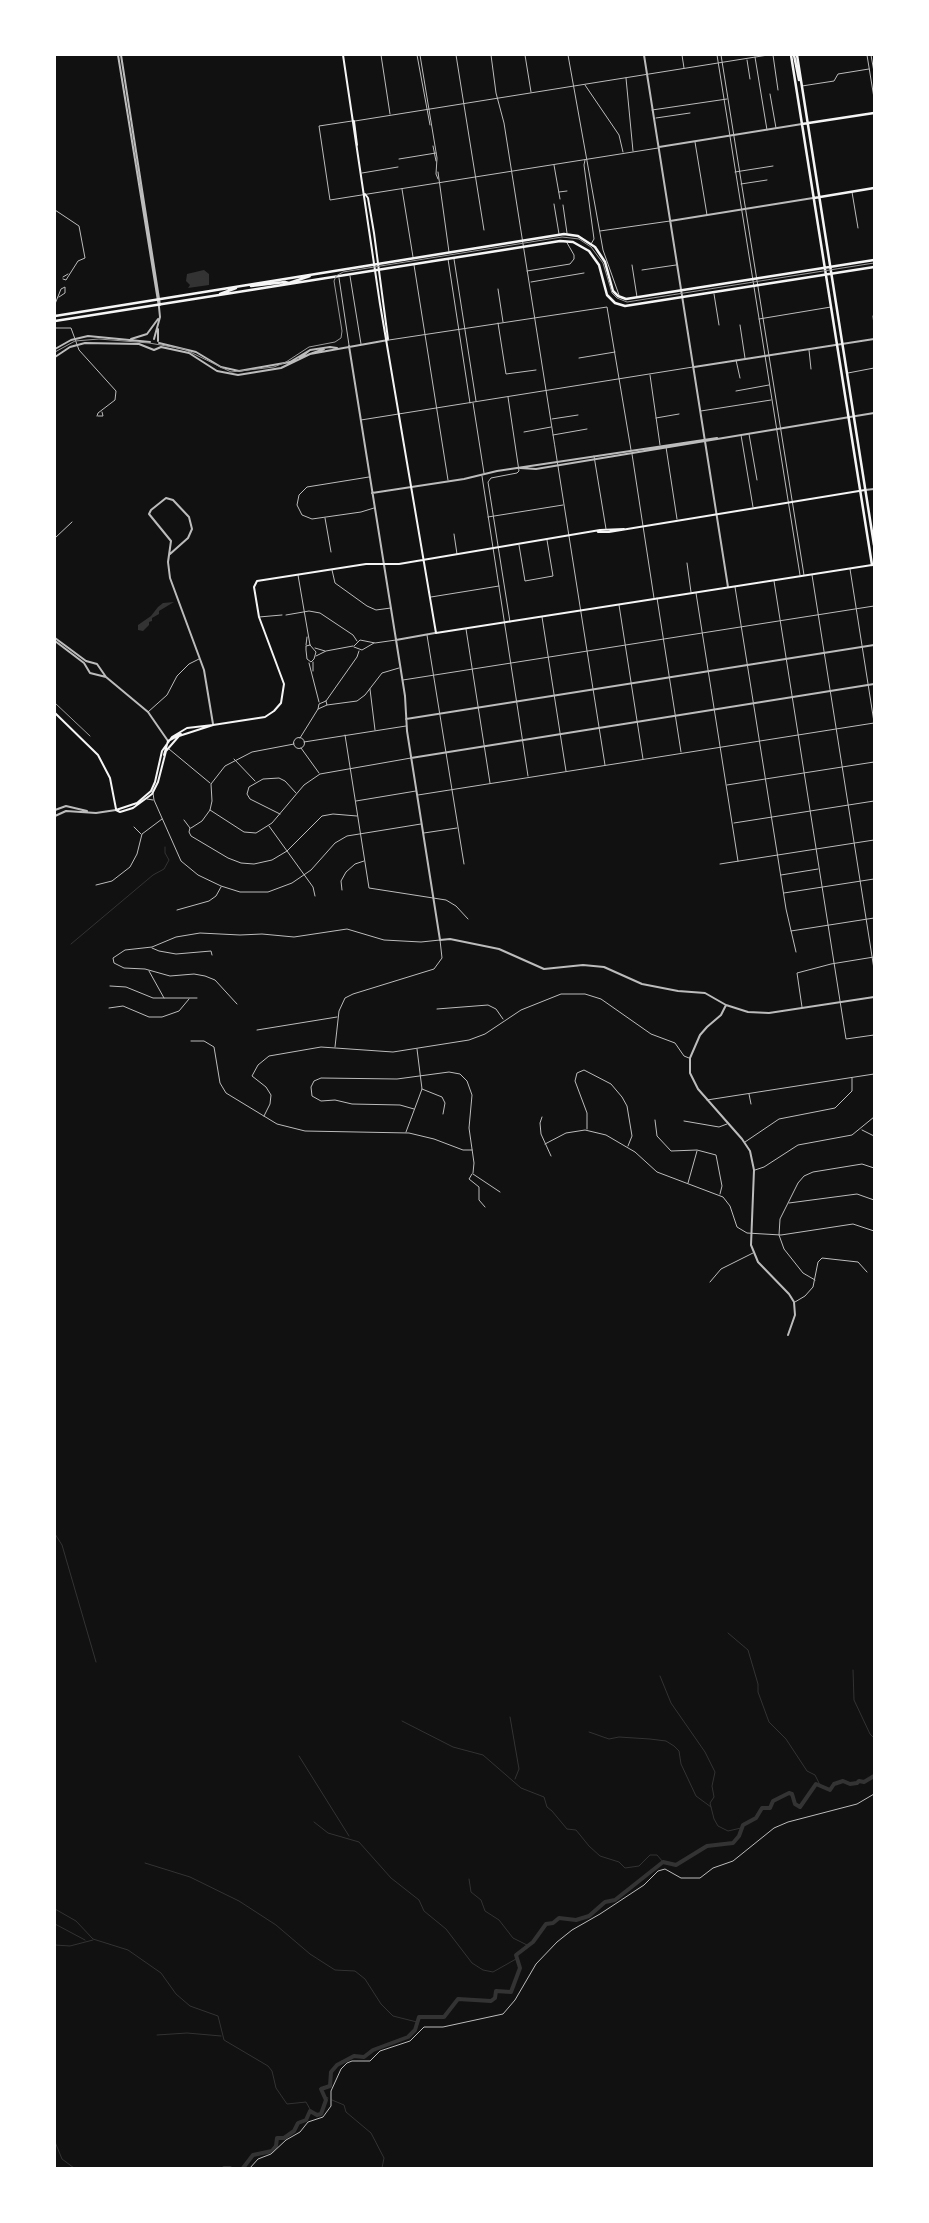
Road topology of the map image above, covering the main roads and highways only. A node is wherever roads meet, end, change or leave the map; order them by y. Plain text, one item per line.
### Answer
1 (343, 55) edge
2 (794, 55) edge
3 (874, 113) edge
4 (802, 124) junction
5 (808, 124) junction
6 (874, 188) edge
7 (365, 194) junction
8 (819, 197) junction
9 (814, 198) junction
10 (874, 260) edge
11 (379, 263) junction
12 (374, 264) junction
13 (830, 267) junction
14 (874, 267) edge
15 (825, 268) junction
16 (375, 270) junction
17 (380, 270) junction
18 (334, 271) junction
19 (313, 274) junction
20 (826, 274) junction
21 (831, 274) junction
22 (333, 276) junction
23 (289, 283) junction
24 (240, 286) junction
25 (244, 286) junction
26 (220, 295) junction
27 (55, 318) edge
28 (388, 340) junction
29 (865, 490) junction
30 (860, 491) junction
31 (624, 528) junction
32 (598, 532) junction
33 (874, 545) edge
34 (424, 560) junction
35 (873, 565) edge
36 (55, 713) edge
37 (213, 725) junction
38 (183, 734) junction
39 (168, 741) junction
40 (164, 757) junction
41 (116, 810) junction

1 - 7 main road
2 - 4 main road
2 - 5 main road
3 - 5 main road
4 - 5 main road
4 - 9 main road
5 - 8 main road
6 - 8 main road
7 - 11 main road
7 - 12 main road
8 - 9 main road
8 - 13 main road
9 - 15 main road
10 - 13 main road
11 - 12 main road
11 - 15 main road
11 - 17 main road
12 - 16 main road
12 - 18 main road
13 - 15 main road
13 - 21 main road
14 - 21 main road
15 - 20 main road
16 - 17 main road
16 - 22 main road
16 - 28 main road
17 - 20 main road
17 - 28 main road
18 - 19 main road
18 - 22 main road
19 - 23 main road
19 - 25 main road
20 - 21 main road
20 - 30 main road
21 - 29 main road
22 - 23 main road
23 - 25 main road
23 - 26 main road
24 - 25 main road
24 - 26 main road
24 - 27 main road
26 - 27 main road
28 - 34 main road
29 - 30 main road
29 - 33 main road
30 - 31 main road
30 - 35 main road
31 - 32 main road
31 - 32 main road
32 - 34 main road
34 - 35 main road
34 - 37 main road
36 - 41 main road
37 - 38 main road
37 - 39 main road
38 - 39 main road
38 - 40 main road
39 - 40 main road
39 - 41 main road
40 - 41 main road

